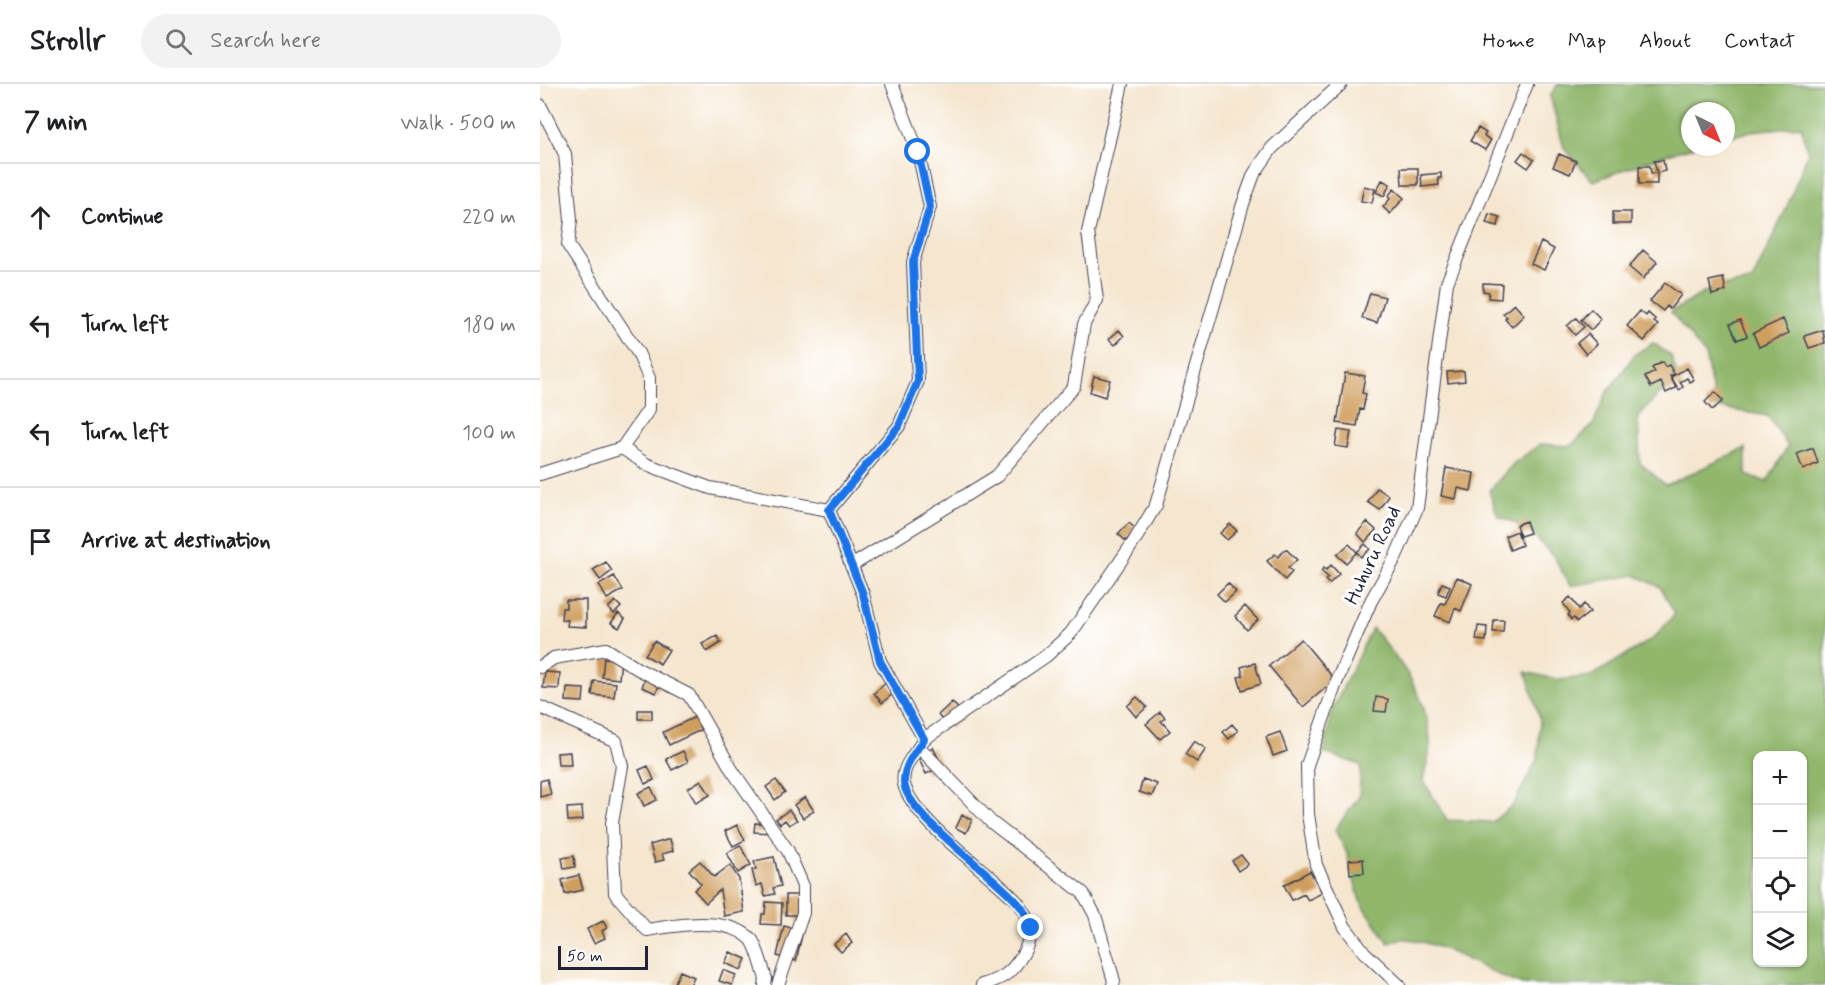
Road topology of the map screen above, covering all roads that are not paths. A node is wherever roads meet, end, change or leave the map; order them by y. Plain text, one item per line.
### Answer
1 (892, 84) edge
2 (1122, 84) edge
3 (1341, 84) edge
4 (1527, 84) edge
5 (540, 105) edge
6 (622, 448) junction
7 (540, 474) edge
8 (829, 510) junction
9 (851, 566) junction
10 (540, 667) edge
11 (540, 707) edge
12 (921, 743) junction
13 (765, 985) edge
14 (778, 985) edge
15 (982, 985) edge
16 (1113, 985) edge
17 (1400, 985) edge

1 - 8 street
2 - 9 street
3 - 12 street
4 - 17 street, Huhuru Road
5 - 6 street
6 - 7 street
6 - 8 street
8 - 9 street
9 - 12 street
10 - 14 street
11 - 13 street
12 - 15 street
12 - 16 street

